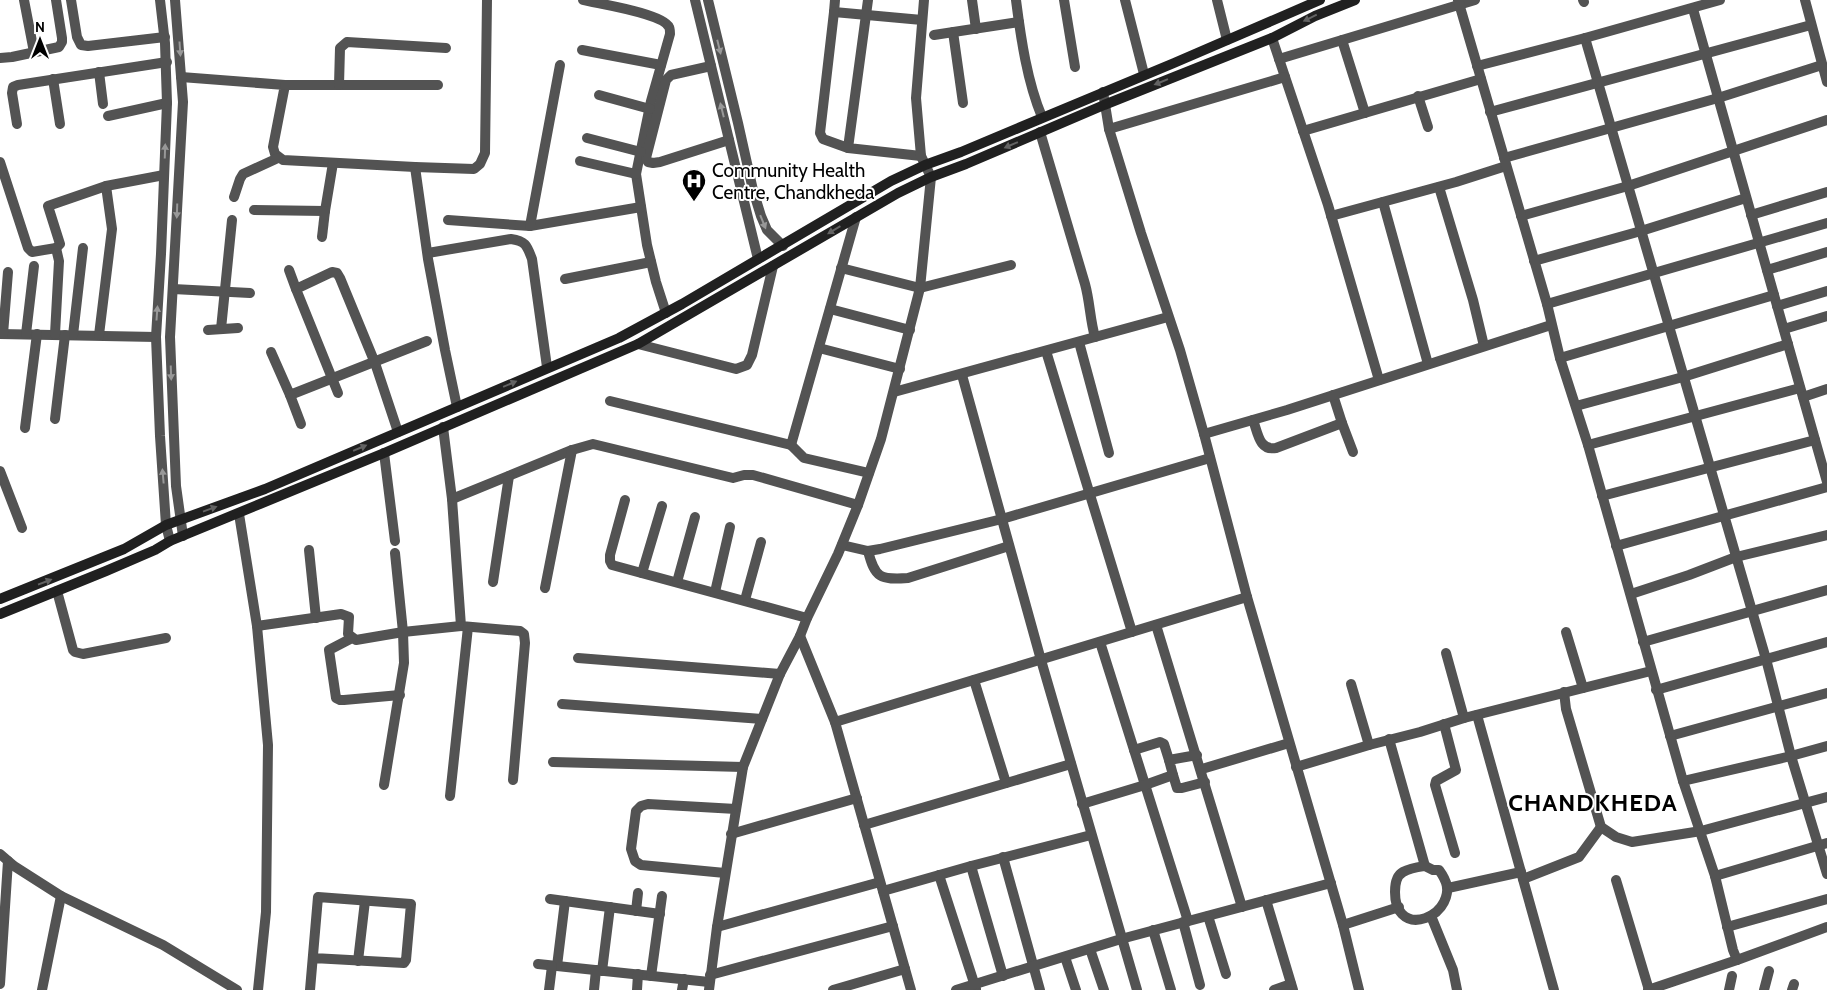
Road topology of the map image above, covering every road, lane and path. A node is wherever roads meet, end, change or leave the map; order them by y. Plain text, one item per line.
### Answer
1 (24, 0) edge
2 (56, 0) edge
3 (71, 0) edge
4 (160, 0) edge
5 (175, 0) edge
6 (488, 0) edge
7 (583, 0) edge
8 (695, 0) edge
9 (708, 0) edge
10 (835, 0) edge
11 (868, 0) edge
12 (924, 0) edge
13 (972, 0) edge
14 (1016, 0) edge
15 (1064, 0) edge
16 (1126, 0) edge
17 (1217, 0) edge
18 (1320, 0) edge
19 (1355, 0) edge
20 (1475, 0) edge
21 (1720, 0) edge
22 (1804, 0) edge
23 (1458, 2) edge
24 (1709, 2) edge
25 (1693, 9) junction
26 (834, 12) junction
27 (866, 14) junction
28 (922, 20) junction
29 (1019, 22) junction
30 (1811, 25) junction
31 (976, 29) junction
32 (953, 32) junction
33 (934, 35) dead end
34 (165, 37) junction
35 (1272, 38) junction
36 (1585, 38) junction
37 (1227, 40) junction
38 (1342, 40) junction
39 (446, 48) dead end
40 (582, 50) dead end
41 (34, 52) junction
42 (1706, 54) junction
43 (0, 58) edge
44 (1279, 59) junction
45 (167, 62) junction
46 (560, 65) dead end
47 (661, 66) junction
48 (711, 66) junction
49 (1477, 66) junction
50 (1822, 66) junction
51 (1075, 67) dead end
52 (99, 72) junction
53 (1144, 74) junction
54 (181, 77) junction
55 (1285, 77) junction
56 (53, 79) junction
57 (1481, 79) junction
58 (1827, 82) edge
59 (1598, 84) junction
60 (285, 85) junction
61 (339, 85) junction
62 (438, 85) dead end
63 (1103, 92) junction
64 (599, 95) dead end
65 (1418, 96) junction
66 (1718, 98) junction
67 (167, 103) junction
68 (963, 103) dead end
69 (103, 104) dead end
70 (1104, 105) junction
71 (650, 109) junction
72 (1490, 112) junction
73 (1365, 113) junction
74 (108, 116) dead end
75 (1042, 117) junction
76 (1827, 120) edge
77 (17, 124) dead end
78 (60, 124) dead end
79 (1428, 127) dead end
80 (1611, 127) junction
81 (1109, 129) junction
82 (1040, 132) junction
83 (1303, 132) junction
84 (587, 138) dead end
85 (729, 140) junction
86 (848, 148) junction
87 (1733, 150) junction
88 (641, 152) junction
89 (278, 158) junction
90 (923, 160) junction
91 (580, 161) dead end
92 (0, 162) edge
93 (1505, 162) junction
94 (333, 163) junction
95 (415, 167) junction
96 (636, 174) junction
97 (164, 175) junction
98 (931, 177) junction
99 (106, 186) junction
100 (1628, 186) junction
101 (1440, 187) junction
102 (1827, 192) edge
103 (234, 196) dead end
104 (1746, 198) junction
105 (1383, 202) junction
106 (641, 208) junction
107 (254, 210) dead end
108 (325, 211) junction
109 (1751, 215) junction
110 (1331, 216) junction
111 (1521, 216) junction
112 (856, 217) junction
113 (232, 220) dead end
114 (448, 220) dead end
115 (1827, 223) edge
116 (530, 226) junction
117 (1641, 231) junction
118 (322, 237) dead end
119 (1759, 242) junction
120 (783, 246) junction
121 (56, 248) junction
122 (83, 248) dead end
123 (474, 252) dead end
124 (1827, 252) edge
125 (428, 256) junction
126 (758, 259) junction
127 (1534, 260) junction
128 (651, 262) junction
129 (1011, 265) dead end
130 (34, 266) dead end
131 (774, 266) junction
132 (842, 268) junction
133 (289, 270) dead end
134 (1767, 270) junction
135 (8, 272) dead end
136 (1654, 274) junction
137 (564, 279) dead end
138 (920, 288) junction
139 (173, 289) junction
140 (296, 289) junction
141 (1827, 291) edge
142 (225, 292) junction
143 (250, 293) dead end
144 (1774, 295) junction
145 (1547, 304) junction
146 (1777, 306) junction
147 (830, 309) junction
148 (666, 313) junction
149 (1827, 316) edge
150 (1168, 317) junction
151 (1551, 325) junction
152 (1668, 325) junction
153 (238, 328) dead end
154 (221, 329) junction
155 (1784, 329) junction
156 (208, 330) dead end
157 (910, 330) junction
158 (1, 334) edge
159 (26, 334) junction
160 (38, 334) junction
161 (64, 334) junction
162 (99, 335) junction
163 (156, 337) junction
164 (1095, 337) junction
165 (426, 341) dead end
166 (1079, 342) junction
167 (638, 344) junction
168 (1788, 344) junction
169 (1484, 346) junction
170 (819, 348) junction
171 (1046, 351) junction
172 (271, 352) dead end
173 (1560, 358) junction
174 (375, 363) junction
175 (1428, 364) junction
176 (547, 367) junction
177 (900, 369) junction
178 (962, 375) junction
179 (1684, 377) junction
180 (332, 379) junction
181 (1379, 380) junction
182 (1827, 389) edge
183 (894, 392) junction
184 (1802, 392) junction
185 (338, 393) dead end
186 (290, 395) junction
187 (1334, 395) junction
188 (610, 401) dead end
189 (1576, 406) junction
190 (458, 407) junction
191 (1695, 417) junction
192 (55, 419) dead end
193 (1253, 420) junction
194 (1342, 423) junction
195 (301, 424) dead end
196 (443, 427) junction
197 (25, 428) dead end
198 (398, 432) junction
199 (1204, 434) junction
200 (1815, 440) junction
201 (791, 445) junction
202 (1588, 445) junction
203 (572, 450) junction
204 (1353, 452) dead end
205 (384, 453) junction
206 (1109, 453) dead end
207 (1210, 458) junction
208 (1710, 468) junction
209 (0, 471) edge
210 (869, 474) junction
211 (1826, 475) edge
212 (509, 476) junction
213 (0, 486) edge
214 (1827, 487) edge
215 (1091, 493) junction
216 (1602, 496) junction
217 (5, 497) dead end
218 (452, 499) junction
219 (625, 500) dead end
220 (858, 505) junction
221 (662, 506) dead end
222 (239, 514) junction
223 (1724, 515) junction
224 (695, 517) dead end
225 (1002, 519) junction
226 (180, 520) junction
227 (166, 525) junction
228 (730, 527) dead end
229 (22, 528) dead end
230 (1827, 535) edge
231 (183, 536) junction
232 (170, 542) junction
233 (395, 542) dead end
234 (761, 542) dead end
235 (842, 544) junction
236 (1009, 546) junction
237 (1616, 546) junction
238 (309, 550) dead end
239 (868, 551) junction
240 (395, 553) dead end
241 (1736, 557) junction
242 (642, 573) junction
243 (493, 582) dead end
244 (677, 582) junction
245 (545, 588) dead end
246 (1827, 590) edge
247 (57, 591) junction
248 (715, 592) junction
249 (1631, 594) junction
250 (1247, 597) junction
251 (0, 599) edge
252 (745, 600) junction
253 (1752, 610) junction
254 (0, 614) edge
255 (316, 618) junction
256 (807, 618) junction
257 (1156, 625) junction
258 (257, 626) junction
259 (464, 627) junction
260 (403, 632) junction
261 (1132, 632) junction
262 (1566, 632) dead end
263 (800, 636) junction
264 (166, 638) dead end
265 (352, 638) junction
266 (1100, 642) junction
267 (1642, 642) junction
268 (1827, 642) edge
269 (1446, 653) dead end
270 (578, 658) dead end
271 (1766, 659) junction
272 (1041, 660) junction
273 (1651, 671) junction
274 (780, 674) junction
275 (974, 680) junction
276 (1351, 684) dead end
277 (1583, 688) junction
278 (1656, 690) junction
279 (1564, 692) junction
280 (1827, 693) edge
281 (400, 695) junction
282 (562, 704) dead end
283 (1778, 706) junction
284 (1477, 715) junction
285 (1464, 718) junction
286 (762, 719) junction
287 (835, 722) junction
288 (1444, 724) junction
289 (1670, 736) junction
290 (1389, 739) junction
291 (1290, 743) junction
292 (1369, 745) junction
293 (1827, 746) edge
294 (1134, 750) junction
295 (1197, 755) junction
296 (1791, 756) junction
297 (1169, 760) junction
298 (553, 762) dead end
299 (1071, 764) junction
300 (743, 767) junction
301 (1296, 767) junction
302 (1202, 769) junction
303 (1173, 774) junction
304 (514, 780) dead end
305 (1683, 781) junction
306 (1205, 782) junction
307 (1006, 783) junction
308 (384, 784) dead end
309 (1145, 785) junction
310 (450, 796) dead end
311 (1827, 797) edge
312 (857, 798) junction
313 (1806, 803) junction
314 (1082, 804) junction
315 (736, 809) junction
316 (864, 825) junction
317 (1601, 827) junction
318 (1701, 831) junction
319 (731, 834) junction
320 (1091, 835) junction
321 (1823, 845) edge
322 (1455, 853) dead end
323 (4, 857) edge
324 (1003, 858) junction
325 (971, 866) junction
326 (1425, 866) junction
327 (725, 873) junction
328 (1827, 874) edge
329 (939, 875) junction
330 (1522, 876) junction
331 (1715, 876) junction
332 (1616, 880) dead end
333 (1331, 883) junction
334 (882, 886) junction
335 (1448, 888) junction
336 (638, 893) dead end
337 (61, 896) junction
338 (662, 896) dead end
339 (550, 899) dead end
340 (1827, 899) edge
341 (1266, 900) junction
342 (365, 901) junction
343 (564, 901) junction
344 (610, 907) junction
345 (1242, 907) junction
346 (1398, 907) junction
347 (636, 911) junction
348 (660, 914) junction
349 (1208, 916) junction
350 (1431, 916) junction
351 (1185, 922) junction
352 (1343, 925) junction
353 (893, 926) junction
354 (716, 927) junction
355 (1827, 927) edge
356 (1727, 928) junction
357 (1153, 930) junction
358 (1121, 939) junction
359 (1090, 948) junction
360 (1065, 956) junction
361 (313, 958) junction
362 (1737, 960) junction
363 (358, 961) junction
364 (538, 964) dead end
365 (555, 966) junction
366 (1034, 967) junction
367 (905, 969) junction
368 (599, 970) junction
369 (1769, 971) dead end
370 (638, 974) junction
371 (1226, 974) dead end
372 (651, 976) junction
373 (1003, 976) junction
374 (1732, 976) dead end
375 (709, 982) edge
376 (0, 984) edge
377 (683, 985) edge
378 (1200, 986) dead end
379 (975, 987) edge
380 (1292, 987) edge
381 (42, 990) edge
382 (237, 990) edge
383 (258, 990) edge
384 (310, 990) edge
385 (549, 990) edge
386 (594, 990) edge
387 (637, 990) edge
388 (833, 990) edge
389 (911, 990) edge
390 (956, 990) edge
391 (1040, 990) edge
392 (1076, 990) edge
393 (1104, 990) edge
394 (1137, 990) edge
395 (1171, 990) edge
396 (1274, 990) edge
397 (1359, 990) edge
398 (1457, 990) edge
399 (1554, 990) edge
400 (1648, 990) edge
401 (1729, 990) edge
402 (1764, 990) edge

1 - 41 street
2 - 41 street
3 - 34 street
4 - 34 street
5 -> 54 street
6 - 95 street
7 - 47 street
8 - 48 street
9 -> 120 street
10 - 26 street
11 - 27 street
12 - 28 street
13 - 31 street
14 - 29 street
15 - 51 street
16 - 53 street
17 - 37 street
18 - 37 main road
19 -> 35 main road
20 - 23 street
21 - 24 street
22 - 30 street
23 - 38 street
23 - 49 street
24 - 25 street
25 - 36 street
25 - 42 street
26 - 27 street
26 - 86 street
27 - 28 street
27 - 86 street
28 - 90 street
29 - 31 street
29 - 75 street
30 - 42 street
30 - 50 street
31 - 32 street
32 - 33 street
32 - 68 street
34 - 45 street
35 - 44 street
35 -> 70 main road
36 - 49 street
36 - 59 street
37 - 53 main road
38 - 44 street
38 - 73 street
39 - 61 street
40 - 47 street
41 - 43 street
42 - 59 street
42 - 66 street
44 - 55 street
45 - 52 street
45 - 67 street
46 - 116 street
47 - 71 street
85 -> 48 street
48 - 85 street
49 - 57 street
50 - 58 street
50 - 66 street
52 - 56 street
52 - 69 street
53 - 63 main road
54 - 60 street
54 -> 139 street
55 - 81 street
55 - 83 street
56 - 77 street
56 - 78 street
57 - 65 street
57 - 72 street
59 - 72 street
59 - 80 street
60 - 61 street
60 - 89 street
61 - 62 street
63 - 70 street
63 - 75 main road
64 - 71 street
65 - 73 street
65 - 79 street
66 - 80 street
66 - 87 street
67 - 74 street
97 -> 67 street
70 - 81 street
70 - 82 main road
71 - 88 street
72 - 93 street
73 - 83 street
75 - 90 main road
76 - 87 street
80 - 93 street
80 - 100 street
81 - 150 street
82 -> 98 main road
82 - 164 street
83 - 110 street
84 - 88 street
85 - 126 street
86 - 90 street
87 - 100 street
87 - 104 street
88 - 96 street
89 - 94 street
89 - 103 street
90 - 98 street
90 - 120 main road
91 - 96 street
92 - 121 street
93 - 101 street
93 - 111 street
94 - 95 street
94 - 108 street
95 - 125 street
96 - 106 street
97 - 99 street
163 -> 97 street
98 - 112 main road
98 - 138 street
99 - 121 street
99 - 162 street
100 - 111 street
100 - 117 street
101 - 105 street
101 - 169 street
102 - 109 street
104 - 109 street
104 - 117 street
105 - 110 street
105 - 175 street
106 - 116 street
106 - 128 street
107 - 108 street
108 - 118 street
109 - 119 street
110 - 181 street
111 - 127 street
112 -> 131 main road
112 - 132 street
113 - 142 street
114 - 116 street
115 - 119 street
117 - 127 street
117 - 136 street
119 - 134 street
119 - 136 street
120 - 126 main road
121 - 161 street
122 - 161 street
123 - 125 street
124 - 134 street
125 - 176 street
125 - 190 street
126 - 148 main road
127 - 145 street
128 - 137 street
128 - 148 street
129 - 138 street
130 - 159 street
131 - 167 main road
131 - 167 street
132 - 138 street
132 - 147 street
133 - 140 street
134 - 144 street
135 - 158 street
136 - 145 street
136 - 152 street
138 - 157 street
139 - 142 street
139 -> 226 street
140 - 174 street
140 - 180 street
141 - 146 street
142 - 143 street
142 - 154 street
144 - 146 street
144 - 152 street
145 - 151 street
146 - 155 street
147 - 157 street
147 - 170 street
148 - 176 main road
149 - 155 street
150 - 164 street
150 - 199 street
151 - 169 street
151 - 173 street
152 - 173 street
152 - 179 street
153 - 154 street
154 - 156 street
155 - 168 street
157 - 177 street
158 - 159 street
159 - 160 street
160 - 161 street
160 - 197 street
161 - 162 street
161 - 192 street
162 - 163 street
227 -> 163 street
164 - 166 street
165 - 174 street
166 - 171 street
166 - 206 street
167 - 196 main road
168 - 179 street
168 - 184 street
169 - 175 street
170 - 177 street
170 - 201 street
171 - 178 street
171 - 215 street
172 - 186 street
173 - 189 street
174 - 180 street
174 - 198 street
175 - 181 street
190 -> 176 main road
177 - 183 street
178 - 183 street
178 - 225 street
179 - 189 street
179 - 191 street
180 - 185 street
180 - 186 street
181 - 187 street
182 - 184 street
183 - 210 street
184 - 191 street
184 - 200 street
186 - 195 street
187 - 193 street
187 - 194 street
188 - 201 street
189 - 202 street
190 - 198 main road
191 - 202 street
191 - 208 street
193 - 194 street
193 - 199 street
194 - 204 street
196 - 205 main road
196 - 218 street
226 -> 198 main road
199 - 207 street
200 - 208 street
200 - 211 street
201 - 210 street
202 - 216 street
203 - 212 street
203 - 220 street
203 - 245 street
205 - 222 main road
205 - 233 street
207 - 215 street
207 - 250 street
208 - 216 street
208 - 223 street
209 - 229 street
210 - 220 street
212 - 218 street
212 - 243 street
213 - 217 street
214 - 223 street
215 - 225 street
215 - 261 street
216 - 237 street
218 - 259 street
219 - 242 street
220 - 235 street
221 - 242 street
222 - 231 main road
222 - 258 street
223 - 237 street
223 - 241 street
224 - 244 street
225 - 236 street
225 - 239 street
226 - 227 main road
226 - 231 street
227 - 232 street
251 -> 227 main road
228 - 248 street
230 - 241 street
231 - 232 main road
232 - 247 main road
234 - 252 street
235 - 239 street
235 - 256 street
236 - 239 street
236 - 272 street
237 - 249 street
238 - 255 street
240 - 260 street
241 - 249 street
241 - 253 street
242 - 244 street
244 - 248 street
246 - 253 street
247 - 254 main road
247 - 264 street
248 - 252 street
249 - 267 street
250 - 257 street
250 - 291 street
252 - 256 street
253 - 267 street
253 - 271 street
255 - 258 street
255 - 265 street
256 - 263 street
257 - 261 street
257 - 295 street
258 - 383 street
259 - 260 street
259 - 304 street
259 - 310 street
260 - 265 street
260 - 281 street
261 - 266 street
262 - 277 street
263 - 274 street
263 - 287 street
265 - 281 street
266 - 272 street
266 - 294 street
267 - 273 street
268 - 271 street
269 - 285 street
270 - 274 street
271 - 278 street
271 - 283 street
272 - 275 street
272 - 299 street
273 - 277 street
273 - 278 street
274 - 286 street
275 - 287 street
275 - 307 street
276 - 292 street
277 - 279 street
278 - 289 street
279 - 284 street
279 - 317 street
280 - 283 street
281 - 308 street
282 - 286 street
283 - 289 street
283 - 296 street
284 - 285 street
284 - 330 street
285 - 288 street
286 - 300 street
287 - 312 street
288 - 290 street
288 - 322 street
289 - 305 street
290 - 292 street
290 - 326 street
291 - 301 street
291 - 302 street
292 - 301 street
293 - 296 street
294 - 297 street
294 - 309 street
295 - 297 street
295 - 302 street
296 - 305 street
296 - 313 street
297 - 303 street
298 - 300 street
299 - 307 street
299 - 314 street
300 - 315 street
301 - 333 street
302 - 306 street
303 - 306 street
303 - 309 street
305 - 318 street
306 - 345 street
307 - 316 street
309 - 314 street
309 - 351 street
311 - 313 street
312 - 316 street
312 - 319 street
313 - 318 street
313 - 321 street
314 - 320 street
315 - 319 street
315 - 327 street
316 - 334 street
317 - 318 street
317 - 330 street
318 - 331 street
319 - 327 street
320 - 324 street
320 - 358 street
321 - 328 street
321 - 331 street
323 - 337 street
323 - 376 street
324 - 325 street
324 - 366 street
325 - 329 street
325 - 373 street
326 - 335 street
326 - 346 street
327 - 354 street
329 - 334 street
329 - 379 street
330 - 335 street
330 - 399 street
331 - 356 street
332 - 400 street
333 - 341 street
333 - 352 street
334 - 353 street
334 - 354 street
335 - 350 street
336 - 347 street
337 - 381 street
337 - 382 street
338 - 348 street
339 - 343 street
340 - 356 street
341 - 345 street
341 - 380 street
342 - 361 street
342 - 363 street
342 - 363 street
343 - 344 street
343 - 365 street
344 - 347 street
344 - 368 street
345 - 349 street
346 - 350 street
346 - 352 street
347 - 348 street
348 - 372 street
349 - 351 street
349 - 371 street
350 - 398 street
351 - 357 street
351 - 378 street
352 - 397 street
353 - 367 street
353 - 375 street
354 - 375 street
355 - 362 street
356 - 362 street
357 - 358 street
357 - 395 street
358 - 359 street
358 - 394 street
359 - 360 street
359 - 393 street
360 - 366 street
360 - 392 street
361 - 363 street
361 - 384 street
362 - 400 street
364 - 365 street
365 - 368 street
365 - 385 street
366 - 373 street
366 - 391 street
367 - 388 street
367 - 389 street
368 - 370 street
368 - 386 street
369 - 402 street
370 - 372 street
370 - 387 street
372 - 377 street
373 - 379 street
374 - 401 street
375 - 377 street
379 - 390 street
380 - 396 street

